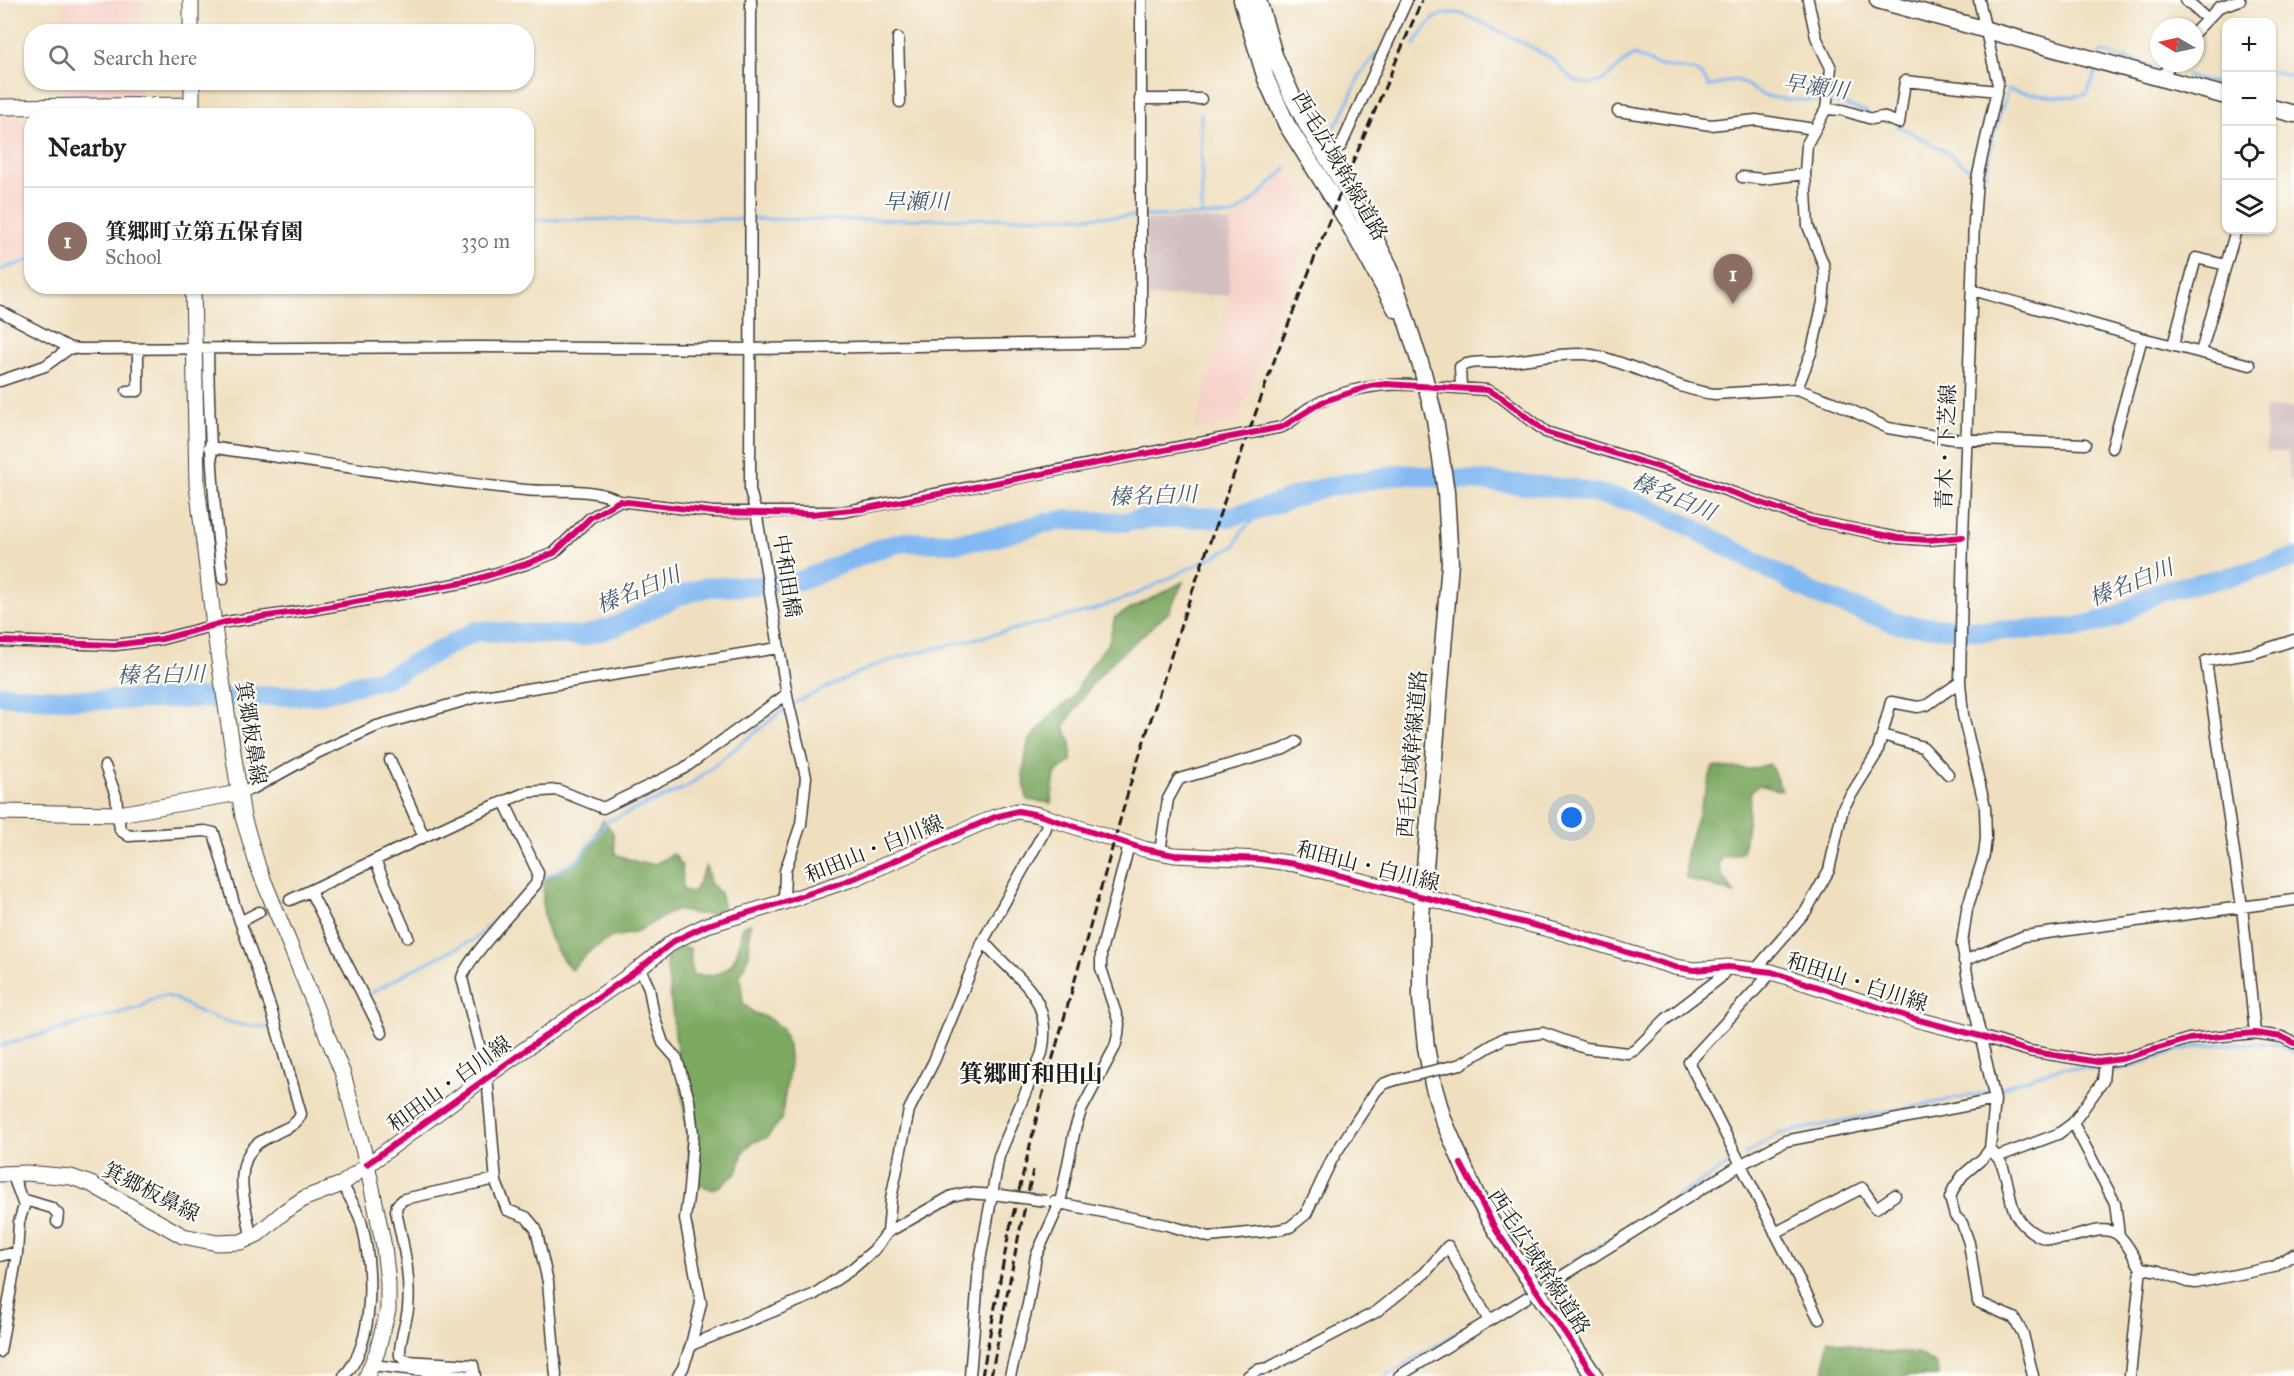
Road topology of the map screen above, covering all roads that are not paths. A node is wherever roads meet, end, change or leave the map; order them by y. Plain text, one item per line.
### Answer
1 (191, 0) edge
2 (751, 0) edge
3 (1141, 0) edge
4 (1242, 0) edge
5 (1258, 0) edge
6 (1407, 0) edge
7 (1808, 0) edge
8 (1878, 0) edge
9 (1979, 0) edge
10 (2185, 0) edge
11 (2232, 1) edge
12 (2207, 20) junction
13 (2204, 23) edge
14 (191, 24) edge
15 (1985, 29) junction
16 (898, 38) dead end
17 (2166, 72) edge
18 (2162, 79) junction
19 (192, 90) edge
20 (1997, 91) junction
21 (2222, 95) edge
22 (1140, 99) junction
23 (1201, 99) dead end
24 (900, 102) dead end
25 (1827, 103) junction
26 (0, 107) edge
27 (64, 108) edge
28 (192, 108) edge
29 (2276, 109) edge
30 (1618, 111) dead end
31 (2294, 114) edge
32 (1814, 129) junction
33 (1324, 153) junction
34 (1805, 174) junction
35 (1742, 177) dead end
36 (2235, 234) edge
37 (2226, 265) junction
38 (1972, 290) junction
39 (194, 294) edge
40 (0, 311) edge
41 (2142, 338) junction
42 (2173, 345) junction
43 (1415, 347) junction
44 (70, 348) junction
45 (750, 349) junction
46 (138, 350) junction
47 (200, 350) junction
48 (2201, 352) junction
49 (2250, 364) dead end
50 (0, 381) edge
51 (1413, 385) dead end
52 (1442, 387) dead end
53 (1461, 387) junction
54 (1797, 389) junction
55 (128, 391) dead end
56 (1966, 440) junction
57 (2085, 444) dead end
58 (209, 447) junction
59 (2112, 448) dead end
60 (619, 501) junction
61 (757, 514) junction
62 (1963, 537) junction
63 (223, 579) dead end
64 (215, 629) junction
65 (2294, 640) edge
66 (0, 641) edge
67 (778, 644) junction
68 (1960, 681) junction
69 (788, 702) junction
70 (1883, 735) junction
71 (1296, 741) dead end
72 (390, 760) dead end
73 (105, 766) dead end
74 (1948, 774) dead end
75 (239, 793) junction
76 (504, 801) junction
77 (0, 812) edge
78 (119, 814) junction
79 (1049, 818) junction
80 (424, 837) junction
81 (1129, 845) junction
82 (1160, 852) junction
83 (375, 860) junction
84 (310, 891) junction
85 (1423, 898) junction
86 (290, 900) tunnel mouth
87 (2294, 900) edge
88 (784, 902) junction
89 (2242, 907) junction
90 (260, 912) tunnel mouth
91 (240, 922) junction
92 (408, 937) dead end
93 (983, 940) junction
94 (1964, 961) junction
95 (1728, 967) junction
96 (640, 968) junction
97 (1756, 969) junction
98 (1772, 972) junction
99 (382, 1033) dead end
100 (2255, 1033) junction
101 (1980, 1036) junction
102 (2294, 1043) edge
103 (2105, 1062) junction
104 (487, 1076) junction
105 (1995, 1100) junction
106 (2073, 1123) junction
107 (1993, 1153) junction
108 (368, 1164) junction
109 (1740, 1165) junction
110 (6, 1174) edge
111 (496, 1179) junction
112 (342, 1184) junction
113 (995, 1195) junction
114 (1895, 1195) dead end
115 (22, 1199) junction
116 (1060, 1203) junction
117 (57, 1222) dead end
118 (888, 1232) junction
119 (1775, 1233) junction
120 (2118, 1235) junction
121 (251, 1237) junction
122 (17, 1252) junction
123 (2294, 1254) edge
124 (0, 1256) edge
125 (2141, 1268) junction
126 (1548, 1285) dead end
127 (1526, 1298) dead end
128 (1819, 1319) dead end
129 (1489, 1321) junction
130 (691, 1345) junction
131 (0, 1352) edge
132 (369, 1370) edge
133 (344, 1376) edge
134 (469, 1376) edge
135 (475, 1376) edge
136 (556, 1376) edge
137 (678, 1376) edge
138 (970, 1376) edge
139 (1010, 1376) edge
140 (1248, 1376) edge
141 (1399, 1376) edge
142 (1594, 1376) edge
143 (2033, 1376) edge
144 (2130, 1376) edge

1 - 14 street
2 - 45 street, 中和田橋
3 - 22 street
4 - 43 main road, 西毛広域幹線道路
5 - 33 main road, 西毛広域幹線道路
6 - 33 street
7 - 25 street
8 - 15 main road
9 - 15 street, 青木・下芝線
10 - 12 street
11 - 12 street
12 - 13 street
15 - 18 main road
15 - 20 street, 青木・下芝線
16 - 24 street
17 - 18 street
18 - 21 main road
19 - 28 street
20 - 25 street
20 - 38 street, 青木・下芝線
22 - 23 street
22 - 45 street
25 - 32 street
26 - 27 street
29 - 31 main road
30 - 32 street
32 - 34 street
33 - 43 main road, 西毛広域幹線道路
34 - 35 street
34 - 54 street
36 - 37 street
37 - 42 street
37 - 48 street
38 - 41 street
38 - 56 street, 青木・下芝線
39 - 47 street, 箕郷板鼻線
40 - 44 street
41 - 42 street
41 - 59 street
42 - 48 street
43 - 85 main road, 西毛広域幹線道路
44 - 46 street
44 - 50 street
45 - 47 street
45 - 61 street, 中和田橋
46 - 47 street
46 - 55 street
47 - 58 street
47 - 64 street, 箕郷板鼻線
48 - 49 street
51 - 61 street
52 - 53 street
53 - 54 street
53 - 62 street
54 - 56 street
56 - 57 street
56 - 62 street, 青木・下芝線
58 - 60 street
58 - 63 street
60 - 61 street
60 - 64 street
61 - 67 street, 中和田橋
62 - 68 street, 青木・下芝線
64 - 66 street
64 - 75 street, 箕郷板鼻線
65 - 89 street
67 - 69 street, 中和田橋
67 - 75 street
68 - 70 street
68 - 94 street, 青木・下芝線
69 - 76 street
69 - 88 street, 中和田橋
70 - 74 street
70 - 97 street
71 - 82 street
72 - 80 street
73 - 78 street
75 - 78 street
75 - 108 street, 箕郷板鼻線
76 - 80 street
76 - 104 street
77 - 78 street
78 - 91 street
79 - 81 street, 和田山・白川線
79 - 88 street, 和田山・白川線
79 - 93 street
80 - 83 street
81 - 82 street, 和田山・白川線
81 - 116 street
82 - 85 street, 和田山・白川線
83 - 84 street
83 - 92 street
84 - 86 street
84 - 99 street
85 - 95 street, 和田山・白川線
85 - 142 main road, 西毛広域幹線道路
87 - 89 street
88 - 96 street, 和田山・白川線
89 - 94 street
89 - 100 street
90 - 91 street
91 - 121 street
93 - 113 street
93 - 118 street
94 - 101 street, 青木・下芝線
95 - 97 street, 和田山・白川線
95 - 116 street, bridge
96 - 104 street, 和田山・白川線
96 - 130 street
97 - 98 street, 和田山・白川線
98 - 101 street, 和田山・白川線
98 - 109 street
100 - 102 street, 和田山・白川線
100 - 103 street, 和田山・白川線
101 - 103 street, 和田山・白川線
101 - 105 street, 青木・下芝線
103 - 106 street
104 - 108 street, 和田山・白川線
104 - 111 street
105 - 107 street, 青木・下芝線
105 - 109 street
106 - 107 street
106 - 120 street
107 - 120 street
107 - 143 street
108 - 112 street, 箕郷板鼻線
108 - 132 street, 箕郷板鼻線
109 - 119 street
109 - 126 street
110 - 115 street
110 - 121 street, 箕郷板鼻線
111 - 135 street
111 - 136 street
112 - 121 street, 箕郷板鼻線
112 - 133 street
113 - 116 street, bridge
113 - 118 street
113 - 138 street
114 - 119 street
115 - 117 street
115 - 122 street
116 - 139 street
118 - 130 street
119 - 128 street
120 - 125 street
122 - 124 street
122 - 131 street
123 - 125 street
125 - 144 street
127 - 129 street
129 - 140 street
129 - 141 street
130 - 137 street
132 - 134 street

